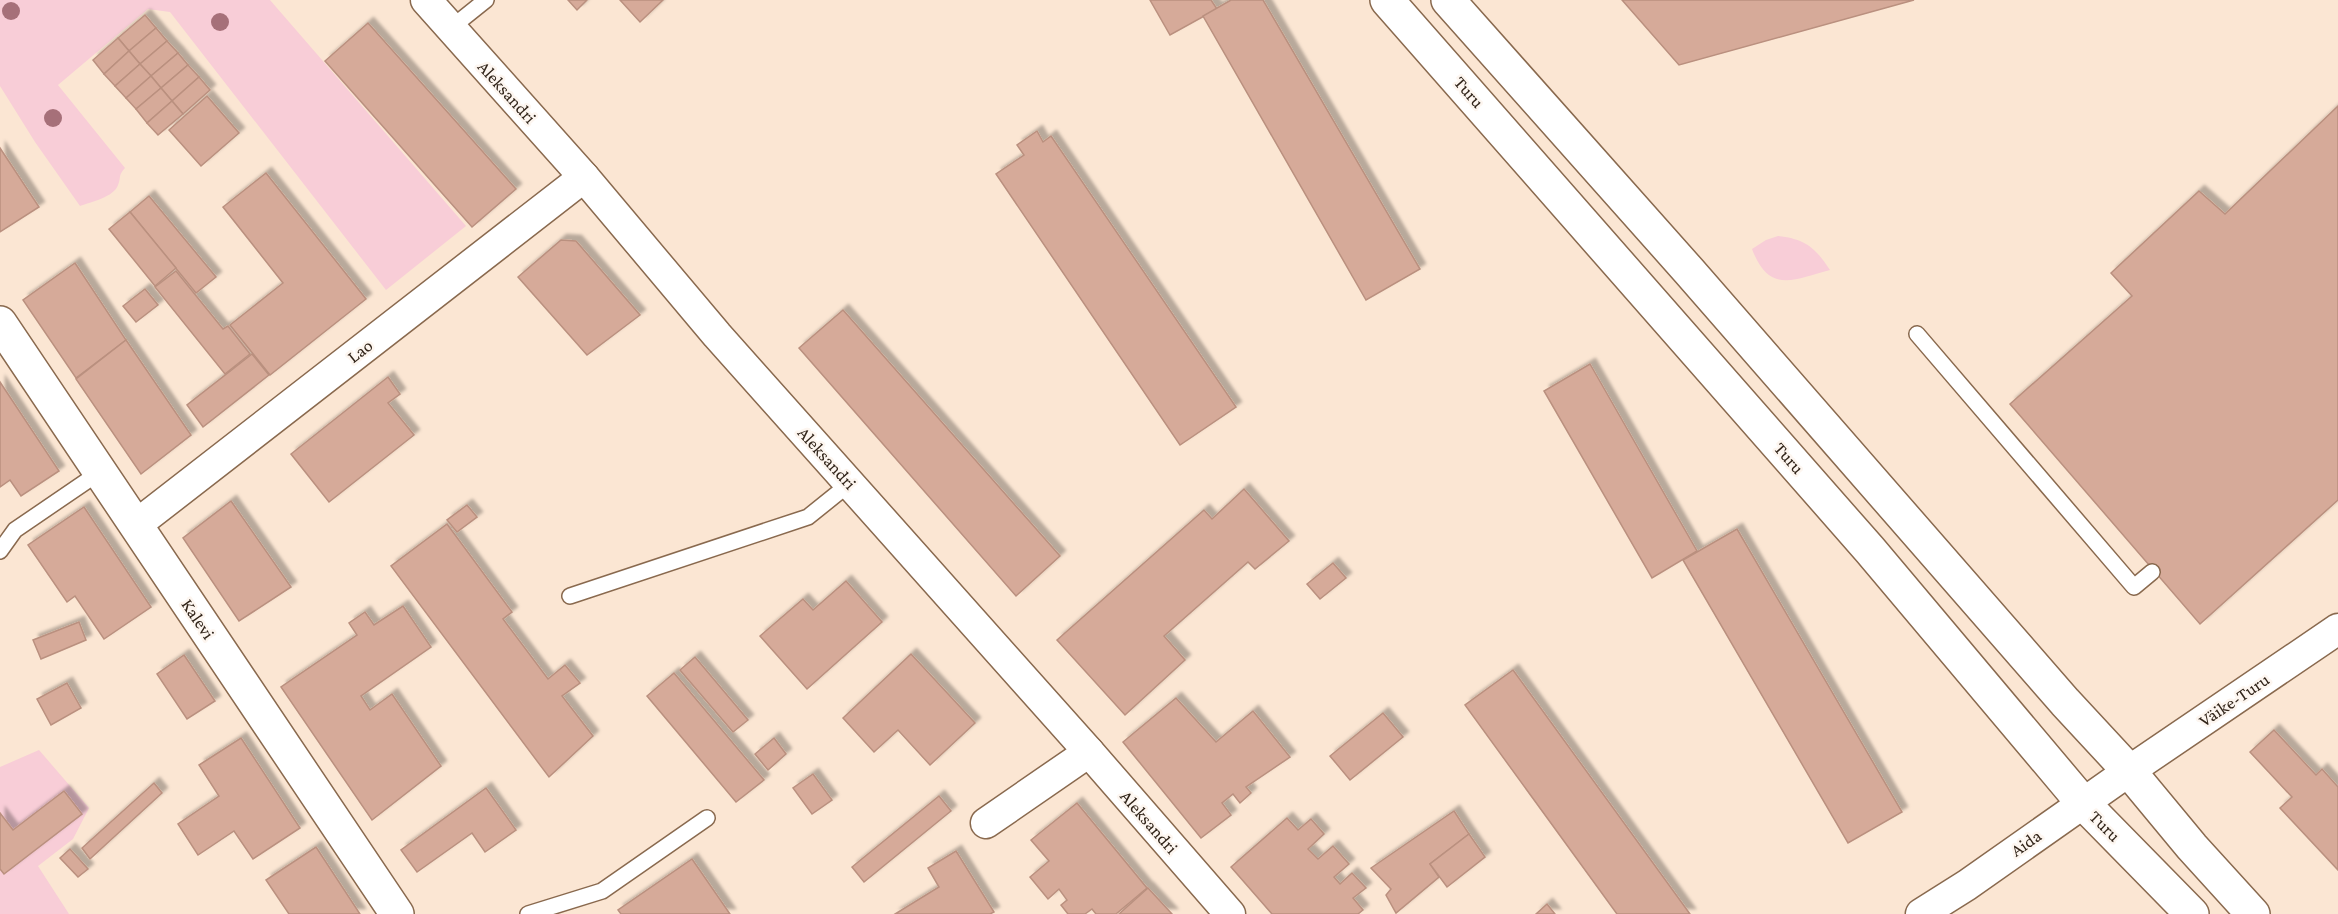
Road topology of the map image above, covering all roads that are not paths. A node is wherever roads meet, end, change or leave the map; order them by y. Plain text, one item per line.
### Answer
1 (426, 0) edge
2 (486, 0) edge
3 (1387, 0) edge
4 (1448, 0) edge
5 (451, 28) junction
6 (584, 177) junction
7 (0, 323) edge
8 (1917, 334) dead end
9 (100, 472) junction
10 (849, 484) junction
11 (136, 525) junction
12 (0, 551) edge
13 (2152, 572) dead end
14 (570, 596) dead end
15 (2338, 629) edge
16 (1089, 752) junction
17 (2129, 771) junction
18 (2083, 803) junction
19 (707, 818) dead end
20 (986, 823) dead end
21 (397, 914) edge
22 (528, 914) edge
23 (1230, 914) edge
24 (1921, 914) edge
25 (2192, 914) edge
26 (2253, 914) edge

1 - 5 street, Aleksandri
2 - 5 lane
3 - 18 main road, Turu
4 - 17 main road
5 - 6 street, Aleksandri
6 - 10 street, Aleksandri
6 - 11 street, Lao
7 - 9 main road, Kalevi
8 - 13 lane
9 - 11 main road, Kalevi
9 - 12 lane
10 - 14 lane
10 - 16 street, Aleksandri
11 - 21 main road, Kalevi
15 - 17 street, Väike-Turu
16 - 20 street
16 - 23 street, Aleksandri
17 - 18 street, Aida
17 - 26 main road
18 - 24 street, Aida
18 - 25 main road, Turu
19 - 22 lane

